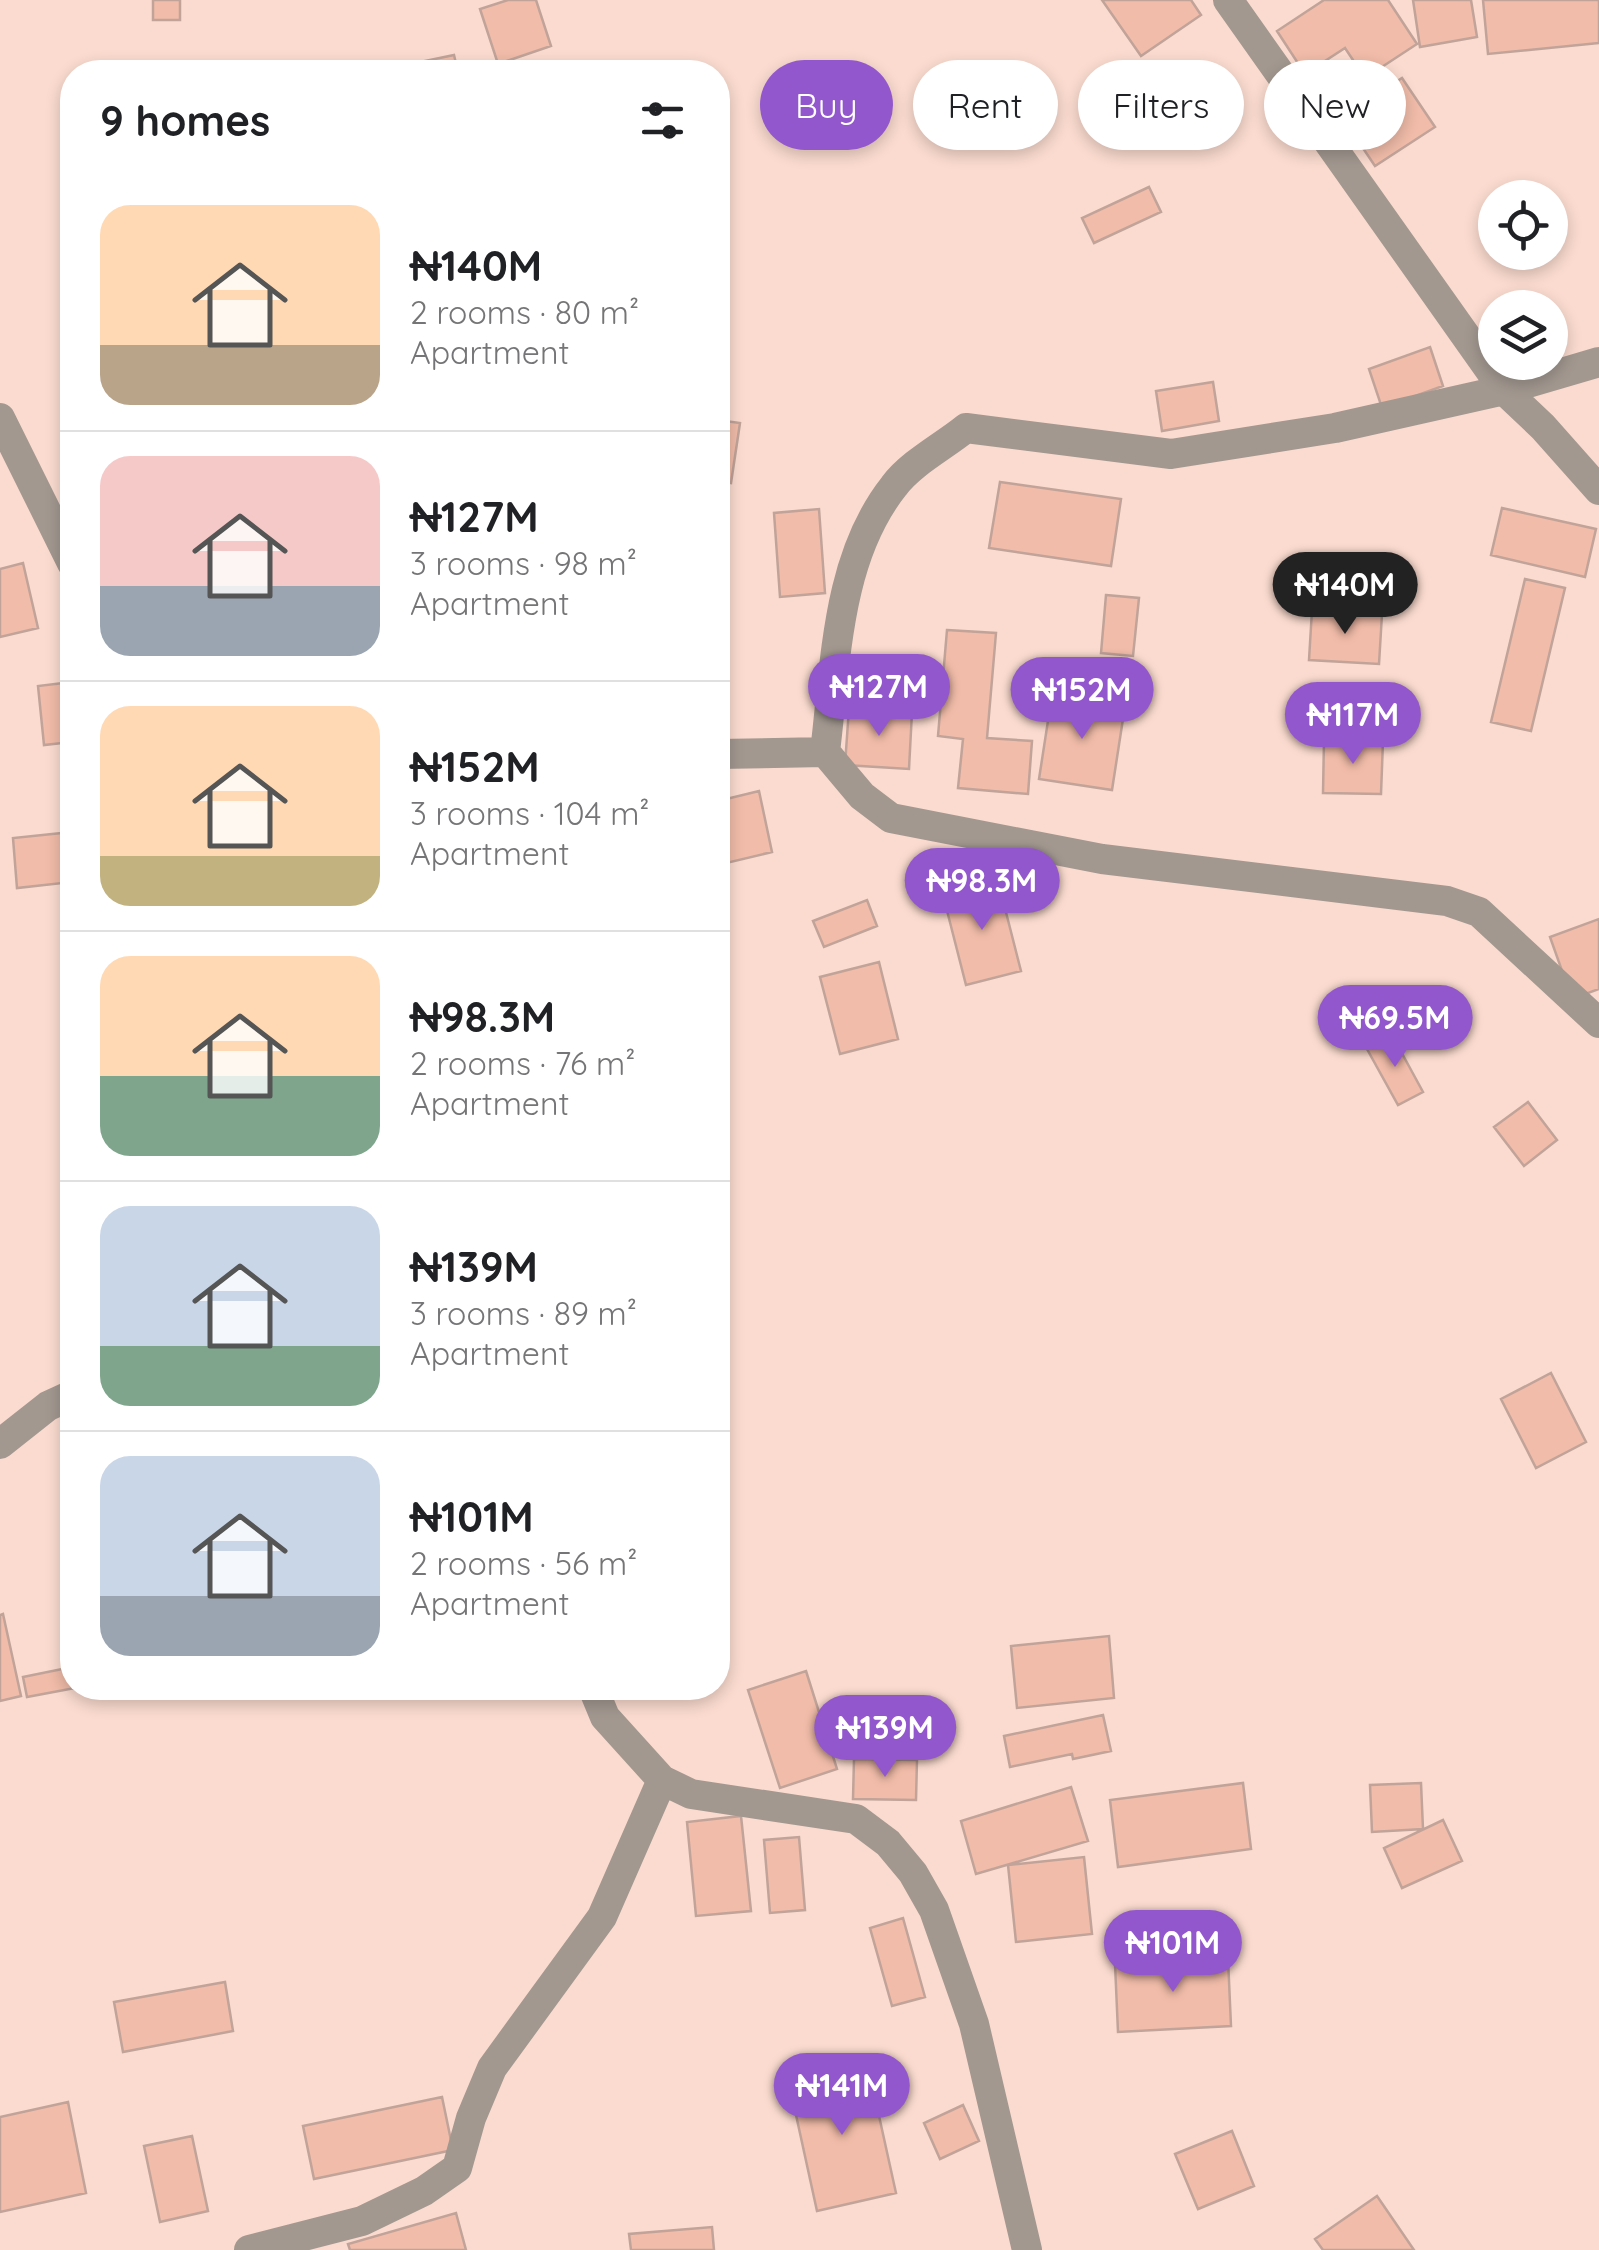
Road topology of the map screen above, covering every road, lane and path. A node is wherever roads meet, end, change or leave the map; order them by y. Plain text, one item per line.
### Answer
1 (1228, 0) edge
2 (1599, 362) edge
3 (1504, 390) junction
4 (0, 418) edge
5 (1599, 490) edge
6 (60, 539) edge
7 (825, 752) junction
8 (730, 754) edge
9 (1599, 1023) edge
10 (60, 1400) edge
11 (0, 1444) edge
12 (598, 1700) edge
13 (662, 1780) junction
14 (249, 2250) edge
15 (1027, 2250) edge

1 - 3 street
2 - 3 street
3 - 5 street
3 - 7 street
4 - 6 street
7 - 8 street
7 - 9 street
10 - 11 street
12 - 13 street
13 - 14 street
13 - 15 street

